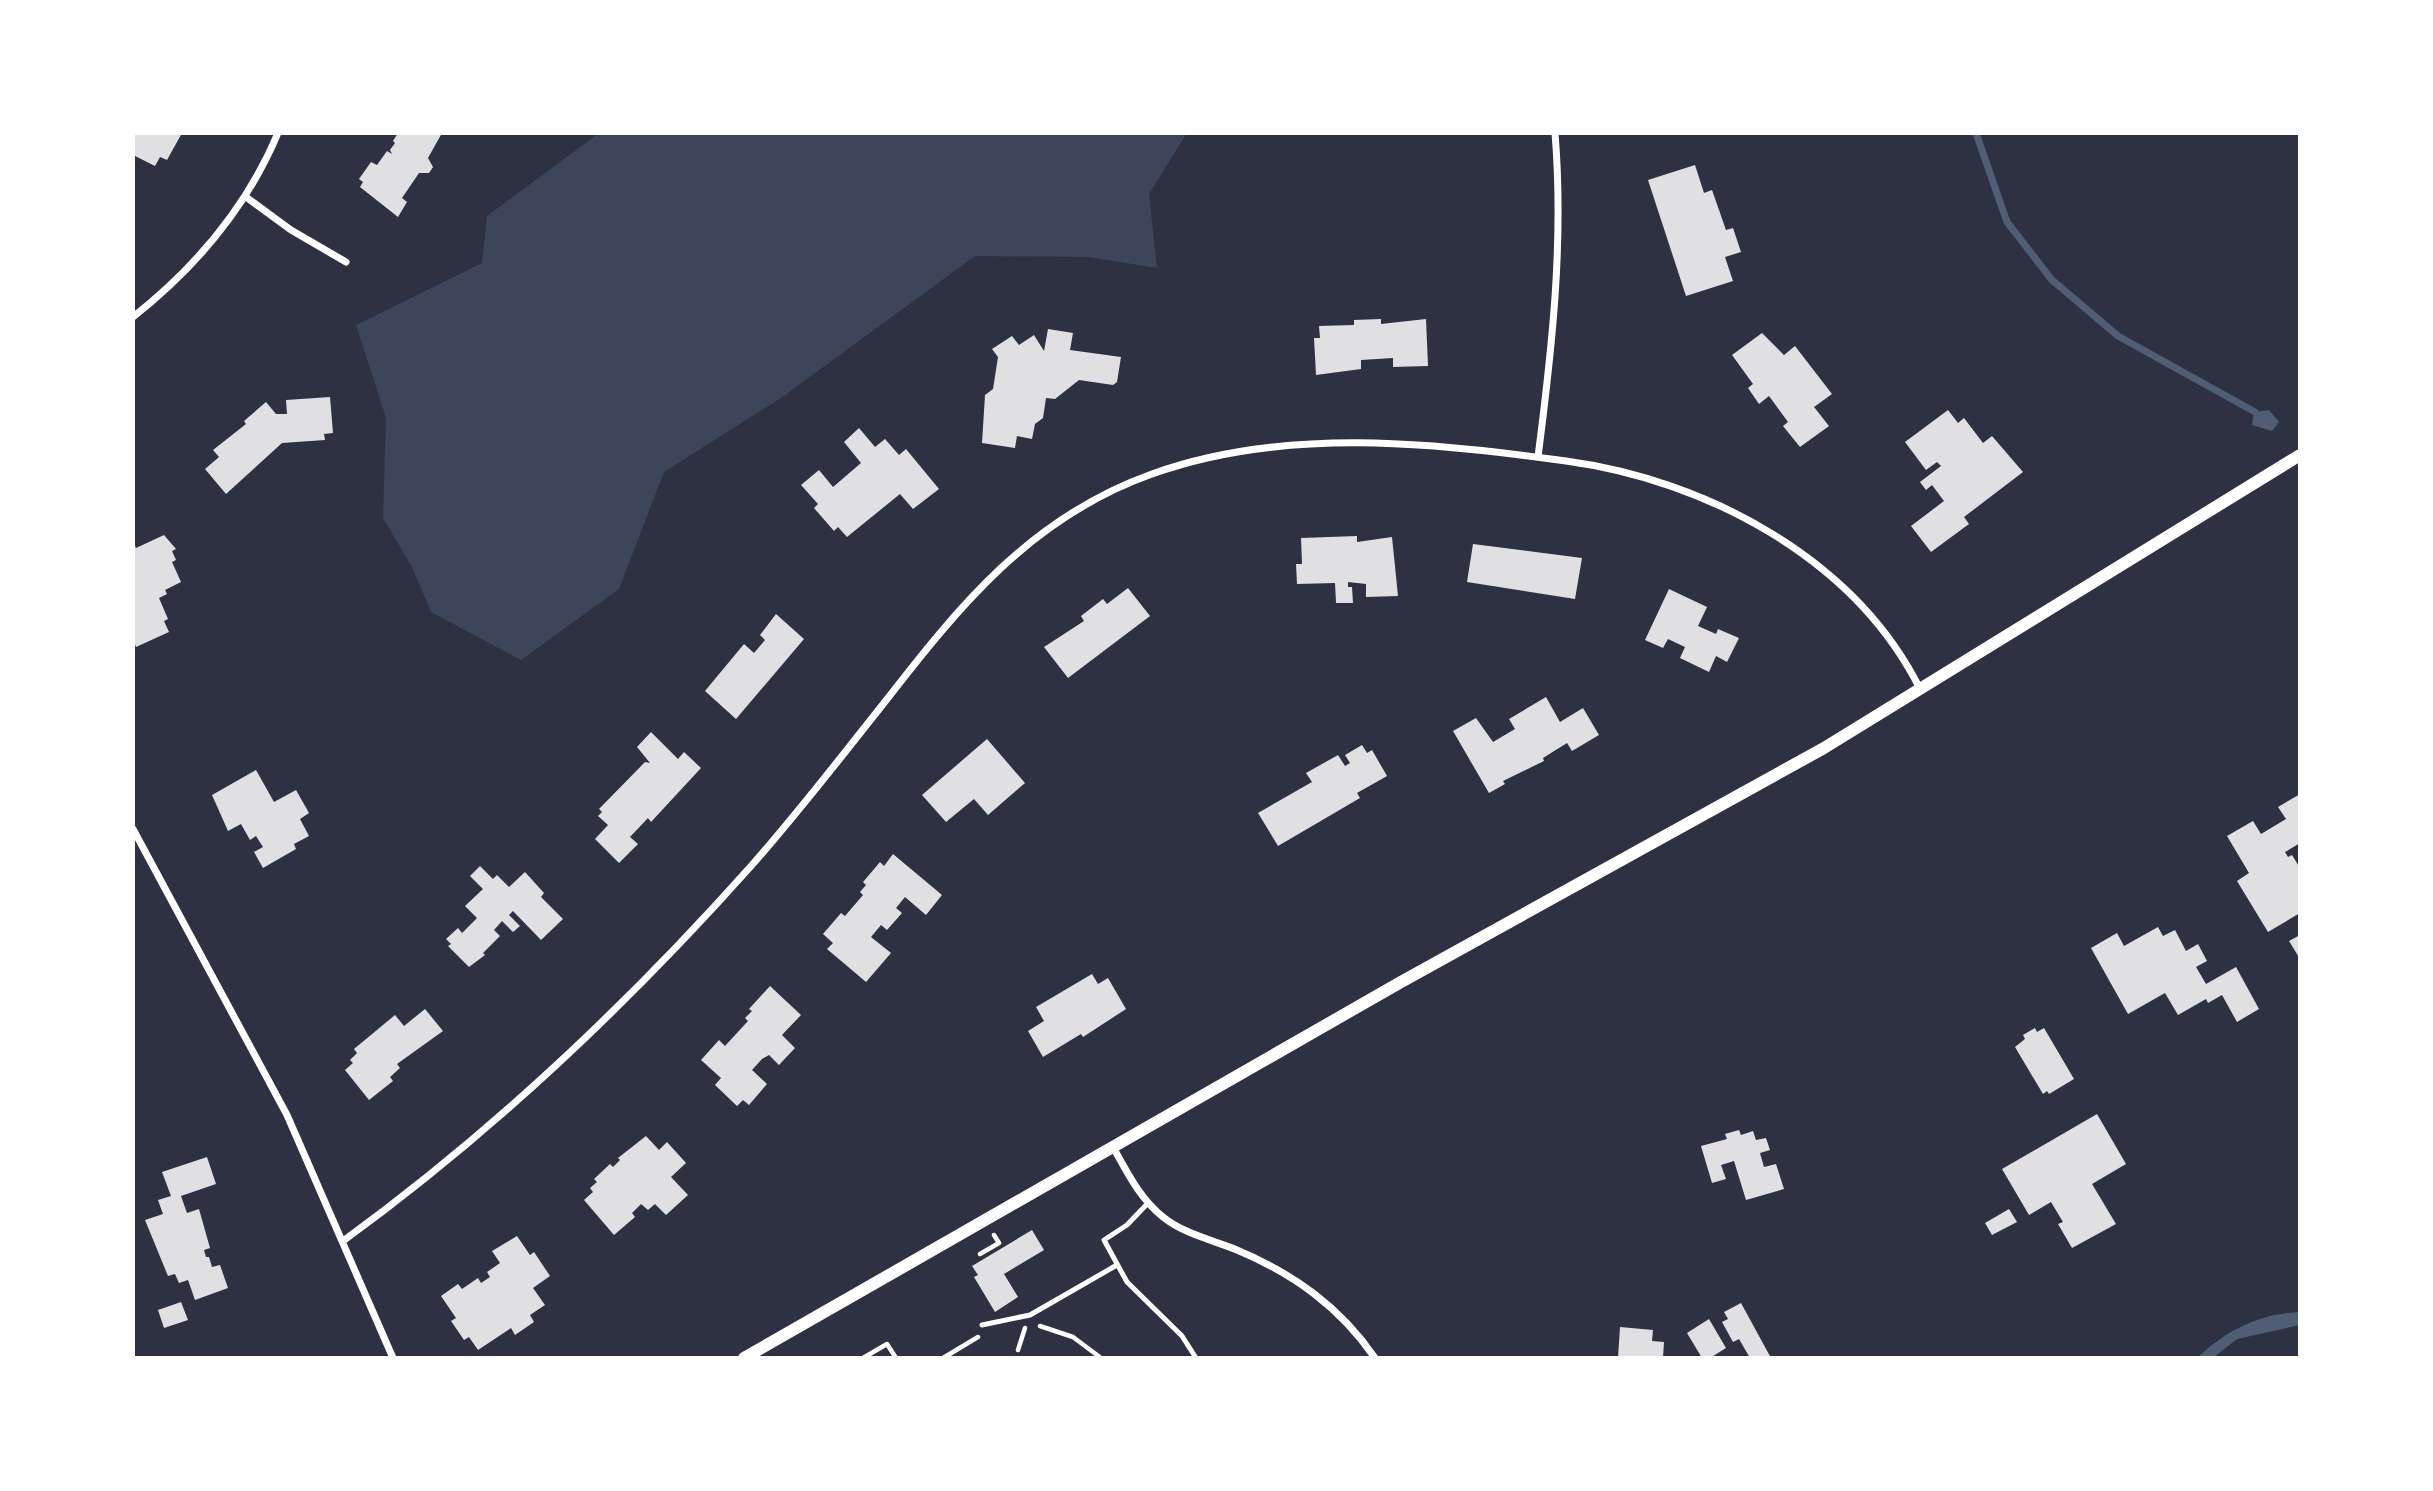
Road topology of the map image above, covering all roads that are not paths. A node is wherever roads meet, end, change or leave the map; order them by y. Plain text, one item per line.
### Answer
1 (278, 133) edge
2 (1555, 133) edge
3 (246, 197) junction
4 (346, 262) dead end
5 (133, 317) edge
6 (2300, 455) edge
7 (1538, 457) junction
8 (1921, 690) junction
9 (133, 829) edge
10 (1113, 1147) junction
11 (1148, 1203) junction
12 (343, 1241) junction
13 (1117, 1265) junction
14 (982, 1325) dead end
15 (393, 1358) edge
16 (744, 1358) edge
17 (1196, 1358) edge
18 (1375, 1358) edge

1 - 3 street
2 - 7 street
3 - 4 street
3 - 5 street
6 - 8 street
7 - 8 street
7 - 12 street
8 - 10 street
9 - 12 street
10 - 11 street
10 - 16 street
11 - 13 lane
11 - 18 street
12 - 15 street
13 - 14 lane
13 - 17 lane

